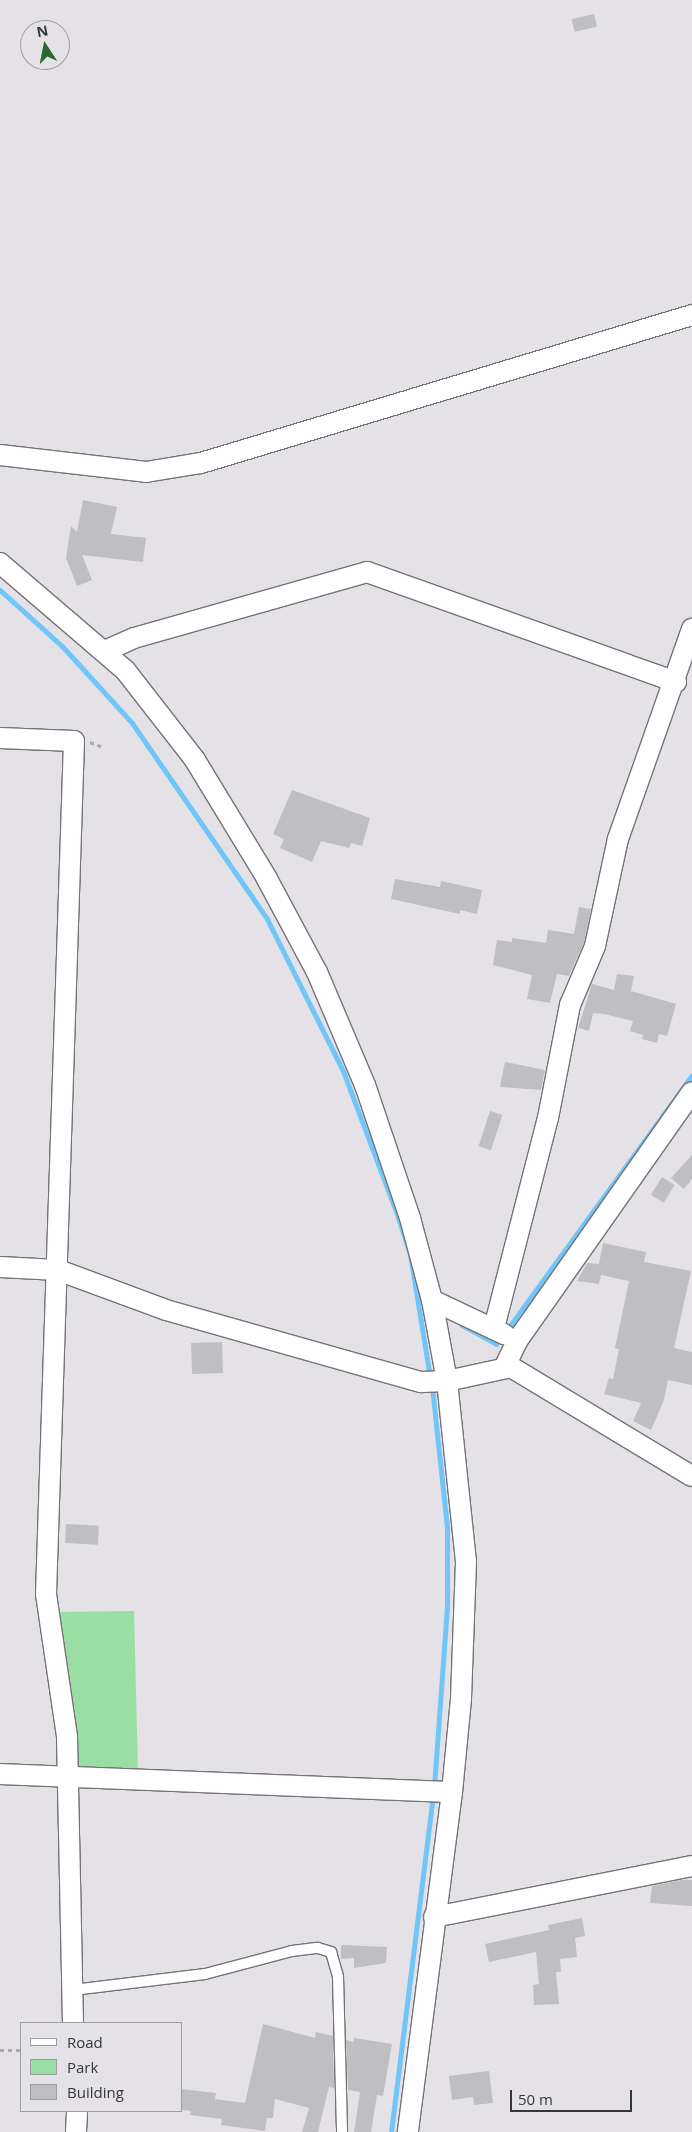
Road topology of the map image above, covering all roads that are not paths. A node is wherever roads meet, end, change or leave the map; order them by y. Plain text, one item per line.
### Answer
1 (692, 315) edge
2 (0, 455) edge
3 (0, 563) edge
4 (692, 629) edge
5 (105, 651) junction
6 (676, 682) junction
7 (0, 738) edge
8 (692, 1092) edge
9 (0, 1267) edge
10 (58, 1270) junction
11 (432, 1300) junction
12 (494, 1328) junction
13 (517, 1341) junction
14 (505, 1366) junction
15 (435, 1381) junction
16 (692, 1476) edge
17 (0, 1774) edge
18 (68, 1777) junction
19 (441, 1792) junction
20 (692, 1866) edge
21 (434, 1917) junction
22 (73, 1990) junction
23 (73, 2022) edge
24 (77, 2112) edge
25 (76, 2132) edge
26 (342, 2132) edge
27 (408, 2132) edge

1 - 2 street
3 - 5 street
4 - 6 street
5 - 6 street
5 - 11 street
6 - 12 street
7 - 10 street
8 - 13 street
9 - 10 street
10 - 15 street
10 - 18 street
11 - 12 street
11 - 15 street
12 - 13 street
13 - 14 street
14 - 15 street
14 - 16 street
15 - 19 street
17 - 18 street
18 - 19 street
18 - 22 street
19 - 21 street
20 - 21 street
21 - 27 street
22 - 23 street
22 - 26 lane
24 - 25 street

